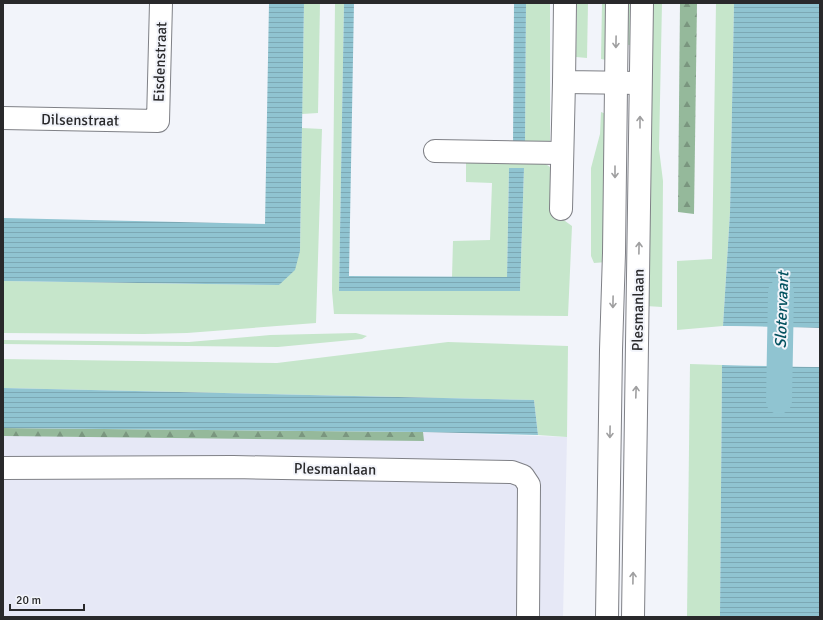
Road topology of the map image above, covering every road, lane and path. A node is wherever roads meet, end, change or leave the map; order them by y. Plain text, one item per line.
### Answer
1 (161, 3) edge
2 (564, 3) edge
3 (617, 3) edge
4 (642, 3) edge
5 (564, 82) junction
6 (616, 83) junction
7 (640, 83) junction
8 (3, 118) edge
9 (158, 121) joint
10 (435, 151) dead end
11 (562, 153) junction
12 (561, 209) dead end
13 (3, 468) edge
14 (528, 617) edge
15 (607, 617) edge
16 (633, 617) edge

1 - 9 main road, Eisdenstraat
2 - 5 main road
3 -> 6 main road, Plesmanlaan
4 - 7 main road, Plesmanlaan
5 - 6 main road
5 - 11 main road
6 - 7 main road
6 -> 15 main road, Plesmanlaan
16 -> 7 main road, Plesmanlaan
8 - 9 main road, Dilsenstraat
10 - 11 main road
11 - 12 main road
13 - 14 main road, Plesmanlaan

